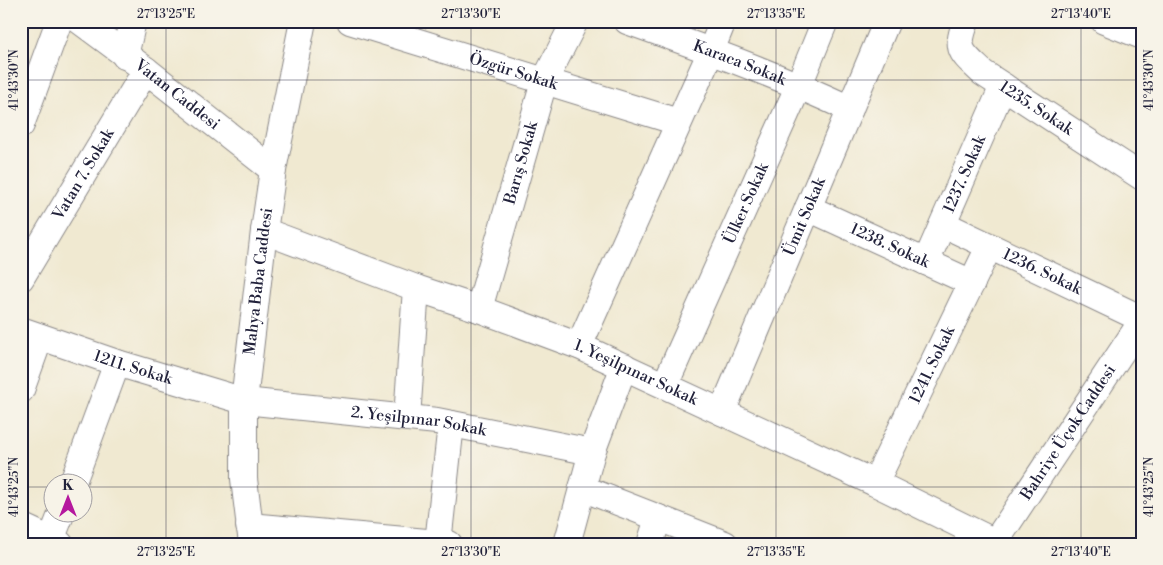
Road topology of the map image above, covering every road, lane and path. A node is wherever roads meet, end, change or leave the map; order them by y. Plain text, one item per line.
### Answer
1 (59, 21) edge
2 (80, 21) edge
3 (133, 21) edge
4 (303, 21) edge
5 (350, 21) edge
6 (575, 21) edge
7 (627, 21) edge
8 (723, 21) edge
9 (825, 21) edge
10 (887, 21) edge
11 (966, 21) edge
12 (1104, 21) edge
13 (1142, 36) edge
14 (711, 51) junction
15 (135, 63) junction
16 (544, 82) junction
17 (799, 85) junction
18 (1002, 86) junction
19 (850, 109) junction
20 (678, 122) junction
21 (21, 125) edge
22 (273, 170) junction
23 (1142, 177) edge
24 (808, 208) junction
25 (943, 224) junction
26 (264, 231) junction
27 (989, 247) junction
28 (926, 262) junction
29 (21, 278) edge
30 (972, 283) junction
31 (416, 288) junction
32 (479, 309) junction
33 (1142, 320) edge
34 (30, 333) edge
35 (579, 346) junction
36 (117, 364) junction
37 (624, 366) junction
38 (665, 386) junction
39 (21, 390) edge
40 (244, 401) junction
41 (722, 412) junction
42 (407, 418) junction
43 (450, 424) junction
44 (592, 452) junction
45 (77, 472) edge
46 (875, 483) junction
47 (582, 488) junction
48 (658, 518) junction
49 (60, 522) edge
50 (21, 526) edge
51 (250, 535) edge
52 (56, 542) edge
53 (443, 543) edge
54 (995, 543) edge
55 (567, 544) edge
56 (650, 544) edge
57 (725, 544) edge

1 - 21 street
2 - 15 street, Vatan Caddesi
3 - 15 street, Vatan 7. Sokak
4 - 22 street, Mahya Baba Caddesi
5 - 16 street, Özgür Sokak
6 - 16 street, Barış Sokak
7 - 14 street, Karaca Sokak
8 - 14 street
9 - 17 street, Ülker Sokak
10 - 19 street, Ümit Sokak
11 - 18 street, 1235. Sokak
12 - 13 street
14 - 17 street, Karaca Sokak
14 - 20 street
15 - 22 street, Vatan Caddesi
15 - 29 street, Vatan 7. Sokak
16 - 20 street, Özgür Sokak
16 - 32 street, Barış Sokak
17 - 19 street, Karaca Sokak
17 - 38 street, Ülker Sokak
18 - 23 street, 1235. Sokak
18 - 25 street, 1237. Sokak
19 - 24 street, Ümit Sokak
20 - 35 street
22 - 26 street, Mahya Baba Caddesi
24 - 28 street, 1238. Sokak
24 - 41 street, Ümit Sokak
25 - 27 street, 1236. Sokak
25 - 28 street, 1237. Sokak
26 - 31 street, 1. Yeşilpınar Sokak
26 - 40 street, Mahya Baba Caddesi
27 - 30 street, 1241. Sokak
27 - 33 street, 1236. Sokak
28 - 30 street, 1238. Sokak
30 - 46 street, 1241. Sokak
31 - 32 street, 1. Yeşilpınar Sokak
31 - 42 street
32 - 35 street, 1. Yeşilpınar Sokak
33 - 54 street, Bahriye Üçok Caddesi
34 - 36 street, 1211. Sokak
34 - 39 street
35 - 37 street, 1. Yeşilpınar Sokak
36 - 40 street, 1211. Sokak
36 - 45 street
37 - 38 street, 1. Yeşilpınar Sokak
37 - 44 street
38 - 41 street, 1. Yeşilpınar Sokak
40 - 42 street, 2. Yeşilpınar Sokak
40 - 51 street, Mahya Baba Caddesi
41 - 46 street, 1. Yeşilpınar Sokak
42 - 43 street, 2. Yeşilpınar Sokak
43 - 44 street, 2. Yeşilpınar Sokak
43 - 53 street
44 - 47 street
46 - 54 street, 1. Yeşilpınar Sokak
47 - 48 street
47 - 55 street
48 - 56 street
48 - 57 street
49 - 52 street
50 - 52 street
51 - 53 street

